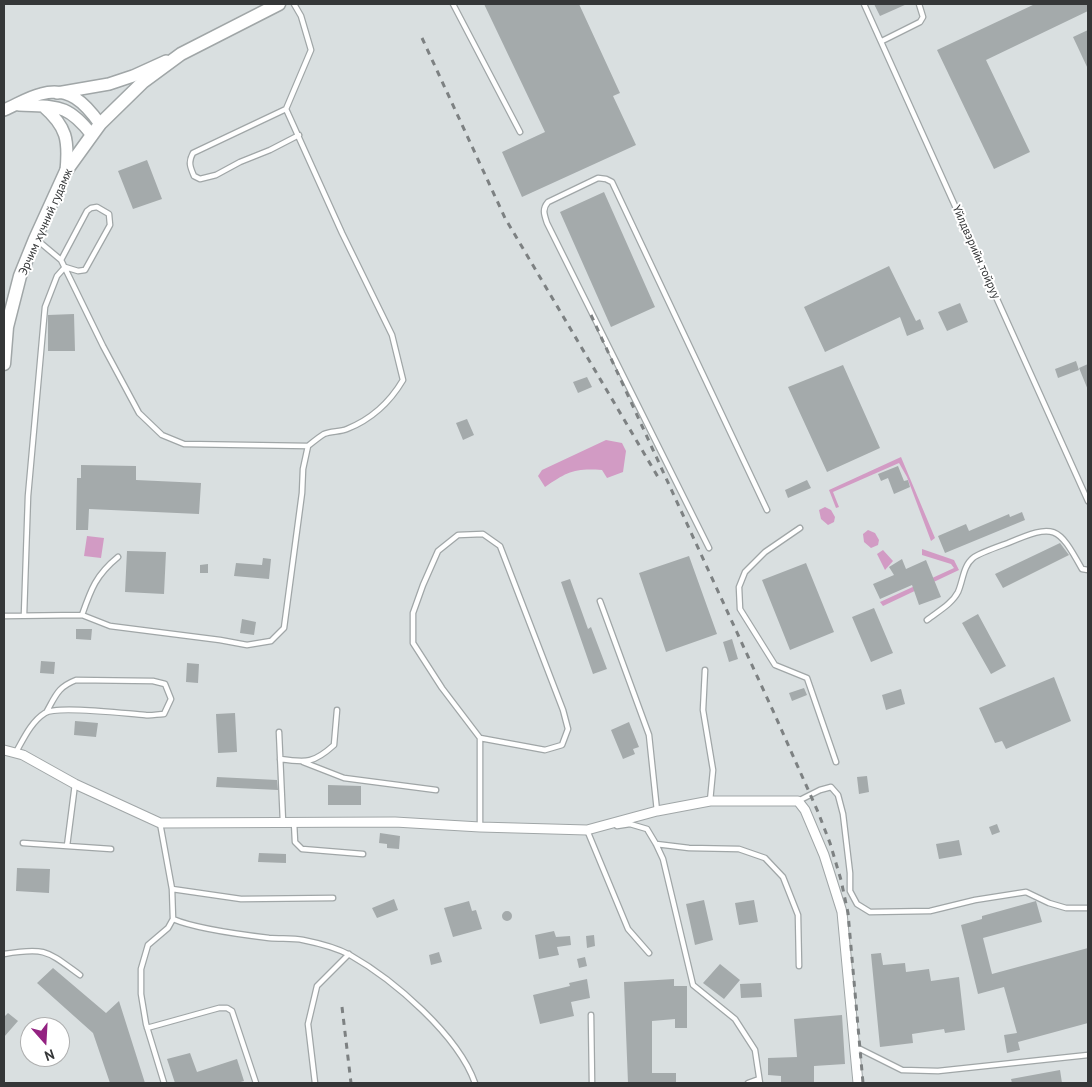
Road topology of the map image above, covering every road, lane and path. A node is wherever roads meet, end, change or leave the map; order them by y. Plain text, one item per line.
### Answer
1 (279, 4) edge
2 (294, 4) edge
3 (453, 4) edge
4 (864, 4) edge
5 (919, 4) edge
6 (882, 41) junction
7 (181, 54) junction
8 (57, 93) junction
9 (15, 105) junction
10 (42, 106) junction
11 (286, 109) junction
12 (4, 110) edge
13 (100, 124) junction
14 (520, 132) dead end
15 (92, 135) junction
16 (300, 135) junction
17 (66, 172) junction
18 (35, 238) junction
19 (61, 260) junction
20 (65, 267) junction
21 (4, 364) edge
22 (308, 446) junction
23 (1088, 501) edge
24 (767, 510) dead end
25 (800, 528) dead end
26 (709, 548) dead end
27 (118, 557) dead end
28 (1088, 570) edge
29 (600, 600) dead end
30 (24, 615) junction
31 (82, 615) junction
32 (4, 616) edge
33 (926, 620) dead end
34 (705, 670) dead end
35 (337, 710) dead end
36 (47, 711) junction
37 (279, 732) dead end
38 (480, 738) junction
39 (4, 750) edge
40 (16, 752) junction
41 (280, 759) junction
42 (303, 762) junction
43 (836, 762) dead end
44 (75, 784) junction
45 (436, 790) dead end
46 (710, 801) junction
47 (798, 801) junction
48 (657, 811) junction
49 (283, 822) junction
50 (294, 822) junction
51 (160, 823) junction
52 (480, 827) junction
53 (587, 830) junction
54 (23, 843) dead end
55 (656, 844) junction
56 (67, 846) junction
57 (111, 849) dead end
58 (363, 854) dead end
59 (172, 889) junction
60 (333, 898) dead end
61 (1088, 908) edge
62 (173, 919) junction
63 (649, 953) dead end
64 (4, 954) edge
65 (349, 954) junction
66 (799, 966) dead end
67 (80, 975) dead end
68 (591, 1015) dead end
69 (147, 1028) junction
70 (854, 1047) junction
71 (1088, 1055) edge
72 (759, 1081) edge
73 (164, 1083) edge
74 (256, 1083) edge
75 (315, 1083) edge
76 (475, 1083) edge
77 (592, 1083) edge
78 (748, 1083) edge
79 (858, 1083) edge

1 - 7 main road, Эрчим хүчний гудамж
2 - 11 lane
3 - 14 lane
4 - 6 lane, Үйлдвэрийн тойруу
5 - 6 lane
6 - 23 lane, Үйлдвэрийн тойруу
7 - 8 street
7 - 13 main road, Эрчим хүчний гудамж
8 - 9 street
8 - 13 street
9 - 10 street
9 - 12 street
10 - 15 street
10 - 17 street
11 - 16 lane
11 - 16 lane
13 - 15 main road, Эрчим хүчний гудамж
15 - 17 main road, Эрчим хүчний гудамж
16 - 22 lane
17 - 18 main road, Эрчим хүчний гудамж
18 - 19 lane
18 - 21 main road, Эрчим хүчний гудамж
19 - 20 lane
19 - 20 lane
20 - 22 lane
20 - 30 lane
22 - 31 lane
24 - 26 lane
25 - 43 lane
27 - 31 lane
28 - 33 lane
29 - 48 lane
30 - 31 lane
30 - 32 lane
34 - 46 lane
35 - 42 lane
36 - 36 lane
36 - 40 lane
37 - 41 lane
38 - 38 lane
38 - 52 lane
39 - 40 street
40 - 44 street
41 - 42 lane
41 - 49 lane
42 - 45 lane
44 - 51 street
44 - 56 lane
46 - 47 street
46 - 48 street
47 - 61 lane
47 - 70 street
48 - 53 street
49 - 50 street
49 - 51 street
50 - 52 street
50 - 58 lane
51 - 59 lane
52 - 53 street
53 - 55 lane
53 - 63 lane
54 - 56 lane
55 - 66 lane
55 - 72 lane
56 - 57 lane
59 - 60 lane
59 - 62 lane
62 - 65 lane
62 - 69 lane
64 - 67 lane
65 - 75 lane
65 - 76 lane
68 - 77 lane
69 - 73 lane
69 - 74 lane
70 - 71 lane
70 - 79 street
72 - 78 lane

